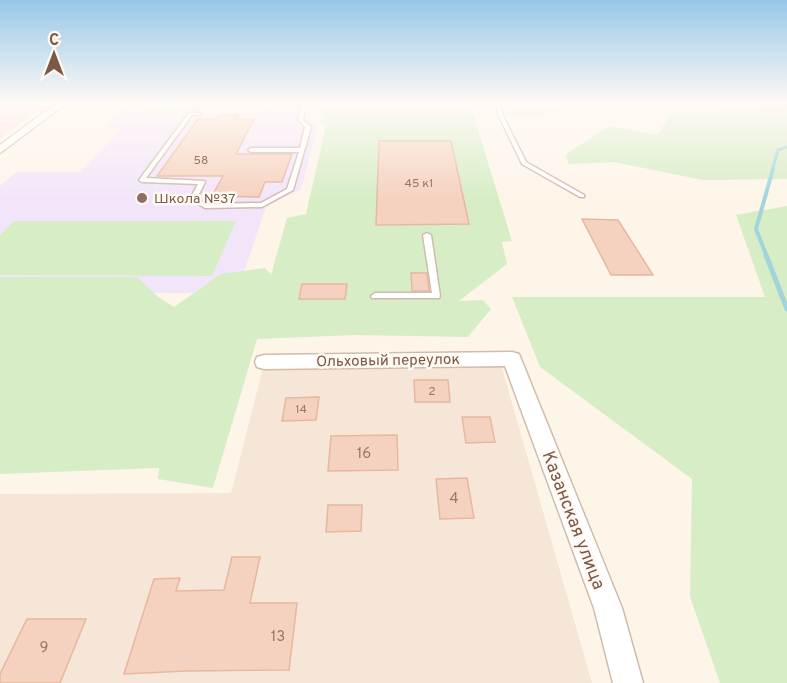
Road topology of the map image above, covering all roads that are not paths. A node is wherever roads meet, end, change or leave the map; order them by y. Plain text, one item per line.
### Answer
1 (22, 134) edge
2 (176, 134) edge
3 (306, 134) edge
4 (511, 134) edge
5 (0, 150) edge
6 (251, 150) dead end
7 (302, 150) junction
8 (582, 196) dead end
9 (427, 235) dead end
10 (375, 296) dead end
11 (512, 359) joint
12 (264, 362) dead end
13 (628, 683) edge

1 - 5 street
2 - 7 lane
3 - 7 lane
4 - 8 lane
6 - 7 lane
9 - 10 lane
11 - 12 street, Ольховый переулок
11 - 13 street, Казанская улица

